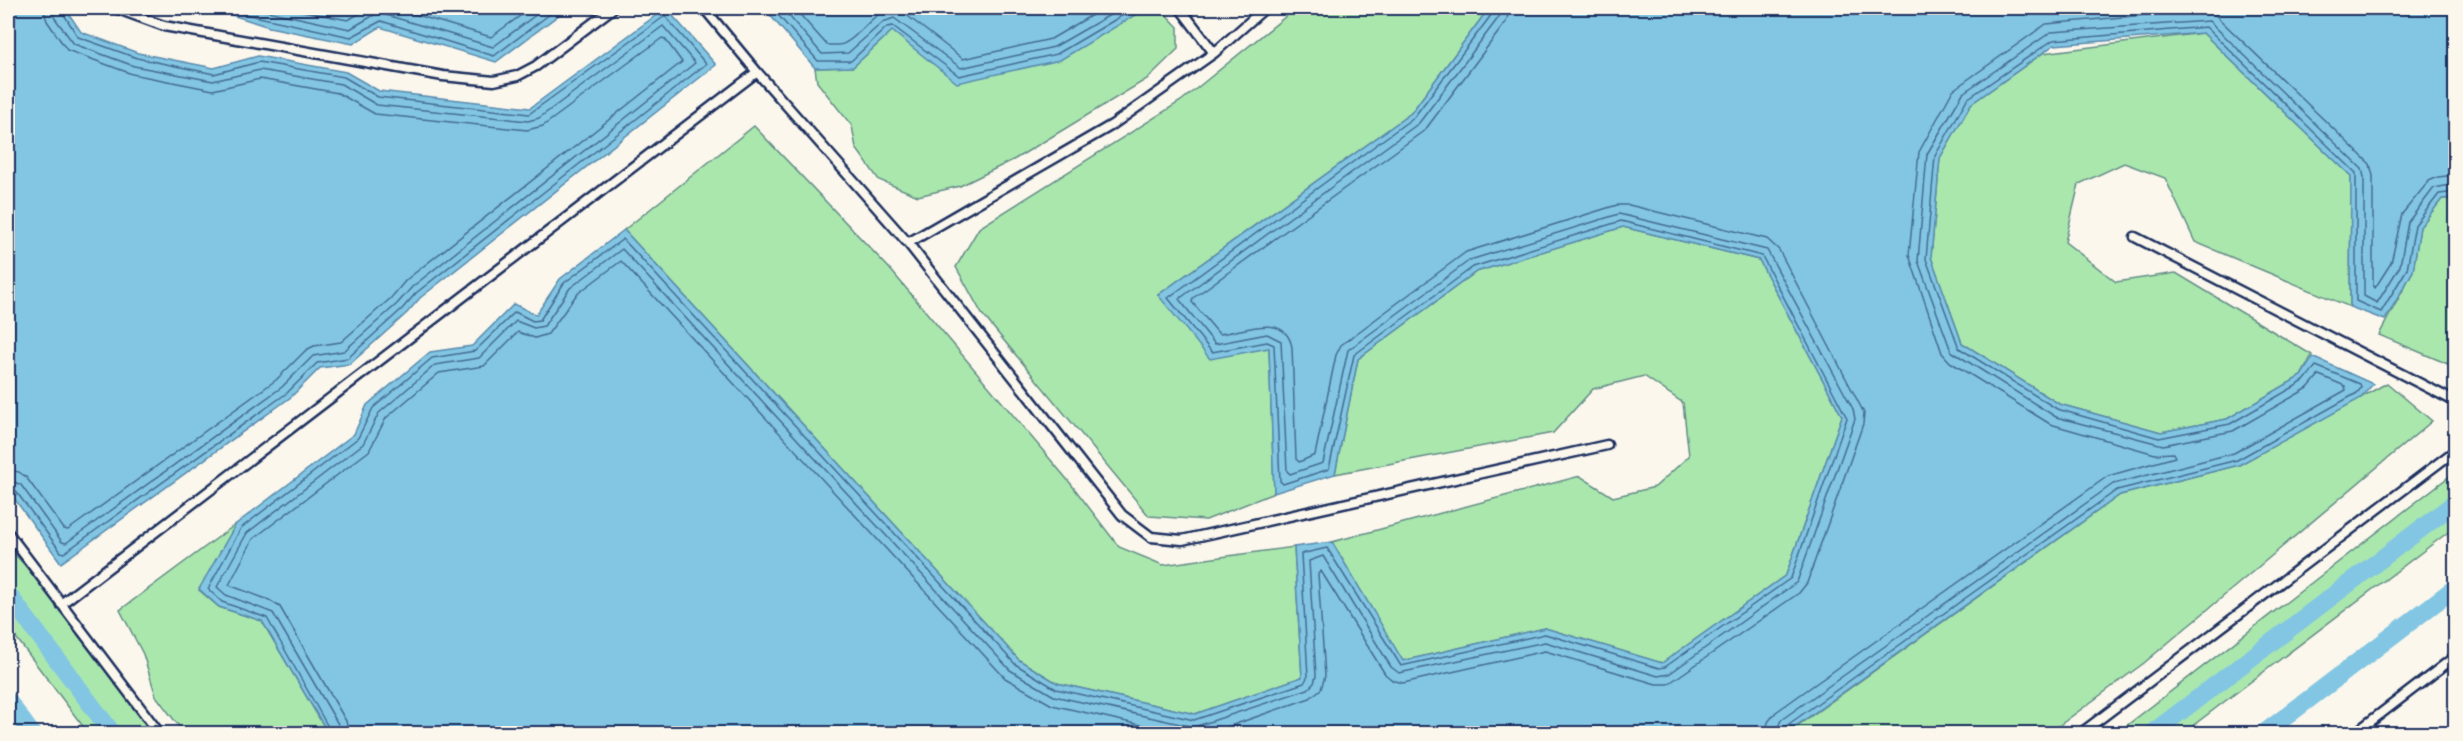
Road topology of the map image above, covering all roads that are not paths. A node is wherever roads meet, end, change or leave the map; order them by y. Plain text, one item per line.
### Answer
1 (115, 8) edge
2 (614, 8) edge
3 (704, 8) edge
4 (1180, 8) edge
5 (1265, 8) edge
6 (1214, 53) junction
7 (757, 72) junction
8 (2135, 237) dead end
9 (908, 243) junction
10 (2456, 402) edge
11 (1608, 445) dead end
12 (2456, 450) edge
13 (8, 533) edge
14 (61, 604) junction
15 (2456, 656) edge
16 (160, 734) edge
17 (2080, 734) edge
18 (2354, 734) edge

1 - 2 lane
3 - 7 lane
4 - 6 lane
5 - 6 lane
6 - 9 lane
7 - 9 lane
7 - 14 lane
8 - 10 lane
9 - 11 lane
12 - 17 lane
13 - 14 lane
14 - 16 lane
15 - 18 lane

